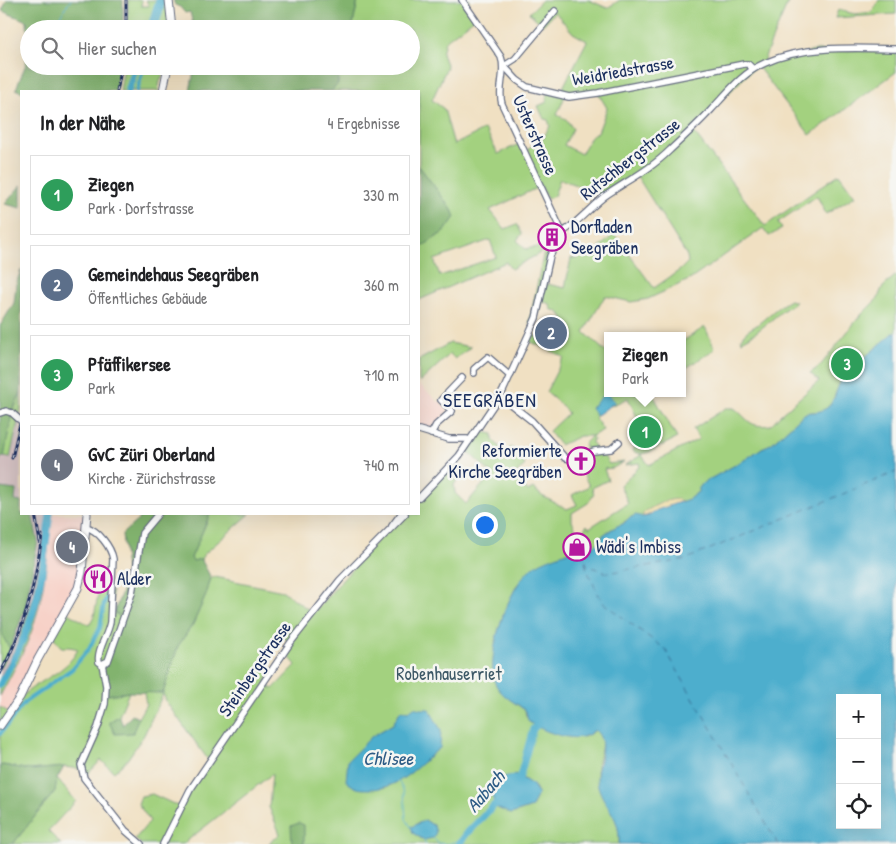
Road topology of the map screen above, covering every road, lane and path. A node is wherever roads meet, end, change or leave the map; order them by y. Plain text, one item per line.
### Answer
1 (169, 0) edge
2 (462, 0) edge
3 (554, 11) dead end
4 (171, 20) edge
5 (896, 49) edge
6 (504, 66) junction
7 (753, 69) junction
8 (166, 75) edge
9 (163, 90) edge
10 (562, 232) junction
11 (474, 373) dead end
12 (510, 376) junction
13 (462, 378) dead end
14 (500, 396) junction
15 (0, 413) edge
16 (20, 420) edge
17 (420, 430) edge
18 (431, 434) junction
19 (469, 440) junction
20 (619, 442) dead end
21 (420, 497) edge
22 (87, 515) edge
23 (157, 515) edge
24 (400, 515) edge
25 (404, 515) edge
26 (392, 526) junction
27 (86, 527) junction
28 (102, 664) junction
29 (0, 726) edge
30 (141, 844) edge
31 (163, 844) edge

1 - 4 main road
2 - 6 street
3 - 6 street
5 - 7 street, Rutschbergstrasse
6 - 7 street, Weidriedstrasse
6 - 10 street, Usterstrasse
7 - 10 street, Rutschbergstrasse
8 - 9 main road
10 - 12 street, Rutschbergstrasse
11 - 12 street
12 - 14 street, Rutschbergstrasse
13 - 18 street
14 - 19 street, Rutschbergstrasse
14 - 20 street
15 - 16 street, bridge
17 - 18 street
18 - 19 street
19 - 21 street
22 - 27 main road
23 - 28 street
24 - 26 street, Steinbergstrasse
25 - 26 street, Steinbergstrasse
26 - 31 street, Steinbergstrasse
27 - 28 street
27 - 29 main road
28 - 30 street

